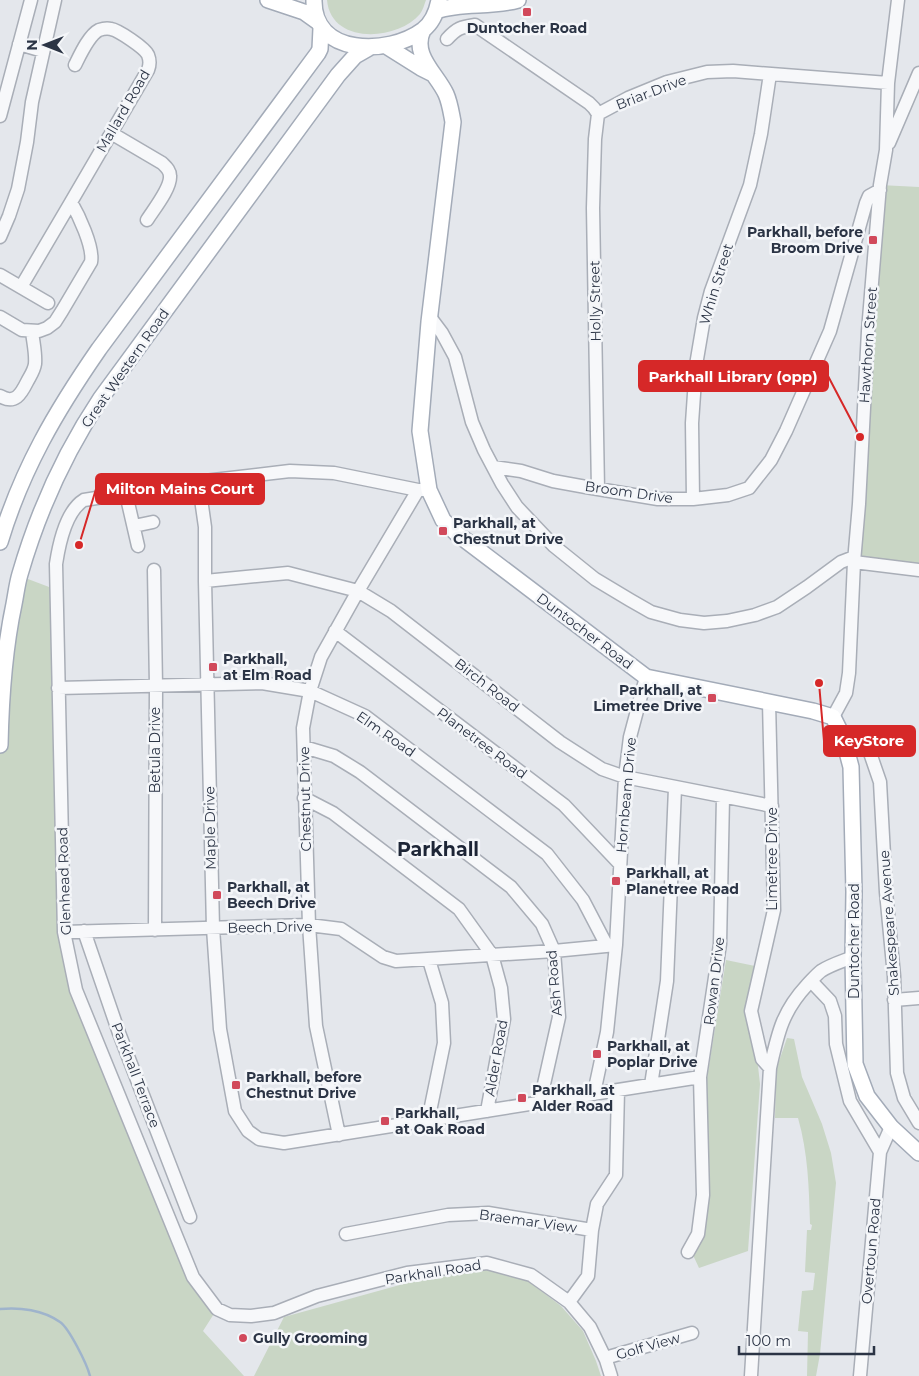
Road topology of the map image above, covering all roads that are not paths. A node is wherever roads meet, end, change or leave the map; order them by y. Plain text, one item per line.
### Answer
1 (31, 0) edge
2 (56, 0) edge
3 (268, 0) edge
4 (314, 0) edge
5 (518, 0) edge
6 (898, 0) edge
7 (437, 6) edge
8 (320, 25) junction
9 (423, 30) junction
10 (447, 39) dead end
11 (19, 44) junction
12 (386, 46) junction
13 (369, 48) junction
14 (43, 51) junction
15 (75, 65) dead end
16 (431, 72) junction
17 (919, 73) edge
18 (770, 74) junction
19 (888, 83) junction
20 (598, 114) junction
21 (0, 116) edge
22 (111, 133) junction
23 (886, 150) junction
24 (880, 190) junction
25 (71, 202) junction
26 (147, 220) dead end
27 (0, 236) edge
28 (0, 275) edge
29 (21, 287) junction
30 (48, 303) dead end
31 (0, 317) edge
32 (430, 317) junction
33 (32, 331) junction
34 (0, 396) edge
35 (493, 467) junction
36 (196, 482) junction
37 (598, 489) junction
38 (423, 490) junction
39 (126, 494) junction
40 (693, 498) junction
41 (153, 522) dead end
42 (134, 526) junction
43 (0, 542) edge
44 (138, 546) dead end
45 (854, 559) junction
46 (154, 570) dead end
47 (919, 570) edge
48 (205, 581) junction
49 (358, 591) junction
50 (335, 631) junction
51 (646, 677) junction
52 (207, 684) junction
53 (156, 686) junction
54 (58, 688) junction
55 (310, 691) junction
56 (769, 702) junction
57 (832, 717) junction
58 (843, 737) junction
59 (0, 745) edge
60 (304, 747) junction
61 (625, 777) junction
62 (675, 788) junction
63 (723, 797) junction
64 (304, 798) junction
65 (772, 806) junction
66 (620, 864) junction
67 (309, 925) junction
68 (213, 928) junction
69 (155, 930) junction
70 (84, 931) junction
71 (64, 932) junction
72 (611, 945) junction
73 (554, 952) junction
74 (492, 955) junction
75 (853, 957) junction
76 (429, 960) junction
77 (811, 981) junction
78 (919, 998) edge
79 (894, 1000) junction
80 (770, 1068) junction
81 (700, 1077) junction
82 (651, 1084) junction
83 (618, 1090) junction
84 (594, 1093) junction
85 (540, 1102) junction
86 (487, 1110) junction
87 (428, 1121) junction
88 (919, 1123) edge
89 (891, 1128) junction
90 (339, 1135) junction
91 (880, 1152) junction
92 (919, 1153) edge
93 (190, 1217) dead end
94 (592, 1230) junction
95 (346, 1234) dead end
96 (688, 1252) dead end
97 (193, 1277) joint
98 (569, 1302) junction
99 (692, 1333) dead end
100 (605, 1358) junction
101 (611, 1376) edge
102 (751, 1376) edge
103 (860, 1376) edge

1 - 11 street
2 - 14 street
3 - 8 main road
4 - 8 main road
5 - 7 main road
6 - 19 street, Hawthorn Street
7 - 9 main road
8 - 13 main road
8 - 43 main road
9 - 12 main road
9 - 16 main road, Duntocher Road
10 - 20 street
11 - 14 street
11 - 21 street
12 - 13 main road
12 - 16 main road, Duntocher Road
13 - 59 main road, Great Western Road
14 - 27 street
15 - 22 street, Mallard Road
16 - 32 main road, Duntocher Road
17 - 23 street, Hawthorn Street
18 - 19 street, Briar Drive
18 - 20 street, Briar Drive
18 - 40 street, Whin Street
19 - 23 street, Hawthorn Street
20 - 37 street, Holly Street
22 - 25 street, Mallard Road
22 - 26 street
23 - 24 street, Hawthorn Street
24 - 40 street, Broom Drive
24 - 45 street, Hawthorn Street
25 - 29 street, Mallard Road
25 - 33 street
28 - 29 street
29 - 30 street
31 - 33 street
32 - 35 street
32 - 38 main road, Duntocher Road
33 - 34 street
35 - 37 street, Broom Drive
35 - 45 street
36 - 38 street
36 - 39 street
36 - 48 street, Maple Drive
37 - 40 street, Broom Drive
38 - 49 street, Chestnut Drive
38 - 51 main road, Duntocher Road
39 - 42 street
39 - 54 street, Glenhead Road
41 - 42 street
42 - 44 street
45 - 47 street
45 - 57 street, Hawthorn Street
46 - 53 street, Betula Drive
48 - 49 street, Birch Road
48 - 52 street, Maple Drive
49 - 50 street, Chestnut Drive
49 - 61 street, Birch Road
50 - 55 street, Chestnut Drive
50 - 66 street, Planetree Road
51 - 56 main road, Duntocher Road
51 - 61 street, Hornbeam Drive
52 - 53 street, Elm Road
52 - 55 street, Elm Road
52 - 68 street, Maple Drive
53 - 54 street, Elm Road
53 - 69 street, Betula Drive
54 - 71 street, Glenhead Road
55 - 60 street, Chestnut Drive
55 - 72 street, Elm Road
56 - 57 main road, Duntocher Road
56 - 65 street, Limetree Drive
57 - 58 main road, Duntocher Road
58 - 75 main road, Duntocher Road
58 - 79 street, Shakespeare Avenue
60 - 64 street, Chestnut Drive
60 - 73 street, Ash Road
61 - 62 street, Birch Road
61 - 66 street, Hornbeam Drive
62 - 63 street, Birch Road
62 - 82 street
63 - 65 street, Birch Road
63 - 81 street, Rowan Drive
64 - 67 street, Chestnut Drive
64 - 74 street, Alder Road
65 - 80 street, Limetree Drive
66 - 72 street, Hornbeam Drive
67 - 68 street, Beech Drive
67 - 76 street, Beech Drive
67 - 90 street, Chestnut Drive
68 - 69 street, Beech Drive
68 - 90 street, Maple Drive
69 - 70 street, Beech Drive
70 - 71 street, Beech Drive
70 - 93 street, Parkhall Terrace
71 - 97 street, Glenhead Road
72 - 73 street, Beech Drive
72 - 84 street, Hornbeam Drive
73 - 74 street, Beech Drive
73 - 85 street, Ash Road
74 - 76 street, Beech Drive
74 - 86 street, Alder Road
75 - 77 street
75 - 89 main road, Duntocher Road
76 - 87 street
77 - 80 street
77 - 91 street
78 - 79 street
79 - 88 street, Shakespeare Avenue
80 - 102 street
81 - 82 street, Maple Drive
81 - 96 street, Rowan Drive
82 - 83 street, Maple Drive
83 - 84 street, Maple Drive
83 - 94 street
84 - 85 street, Maple Drive
85 - 86 street, Maple Drive
86 - 87 street, Maple Drive
87 - 90 street, Maple Drive
89 - 91 street, Overtoun Road
89 - 92 main road, Duntocher Road
91 - 103 street, Overtoun Road
94 - 95 street, Braemar View
94 - 98 street
97 - 98 street, Parkhall Road
98 - 100 street, Parkhall Road
99 - 100 street, Golf View
100 - 101 street, Parkhall Road

